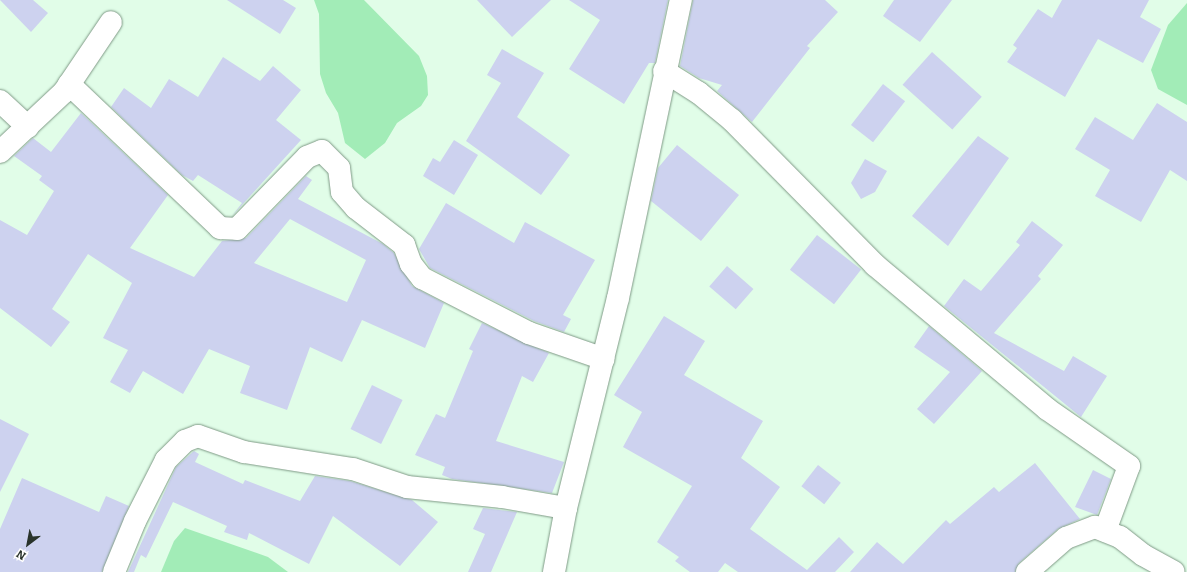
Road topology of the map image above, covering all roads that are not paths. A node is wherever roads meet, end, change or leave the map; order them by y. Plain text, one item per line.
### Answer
1 (681, 0) edge
2 (111, 22) dead end
3 (664, 71) junction
4 (70, 84) junction
5 (0, 100) edge
6 (28, 127) junction
7 (0, 152) edge
8 (604, 358) junction
9 (566, 508) junction
10 (1105, 531) junction
11 (114, 572) edge
12 (554, 572) edge
13 (1027, 572) edge
14 (1174, 572) edge

1 - 3 street
2 - 4 street
3 - 8 street
3 - 10 street
4 - 6 street
4 - 8 street
5 - 6 street
6 - 7 street
8 - 9 street
9 - 11 street
9 - 12 street
10 - 13 street
10 - 14 street

